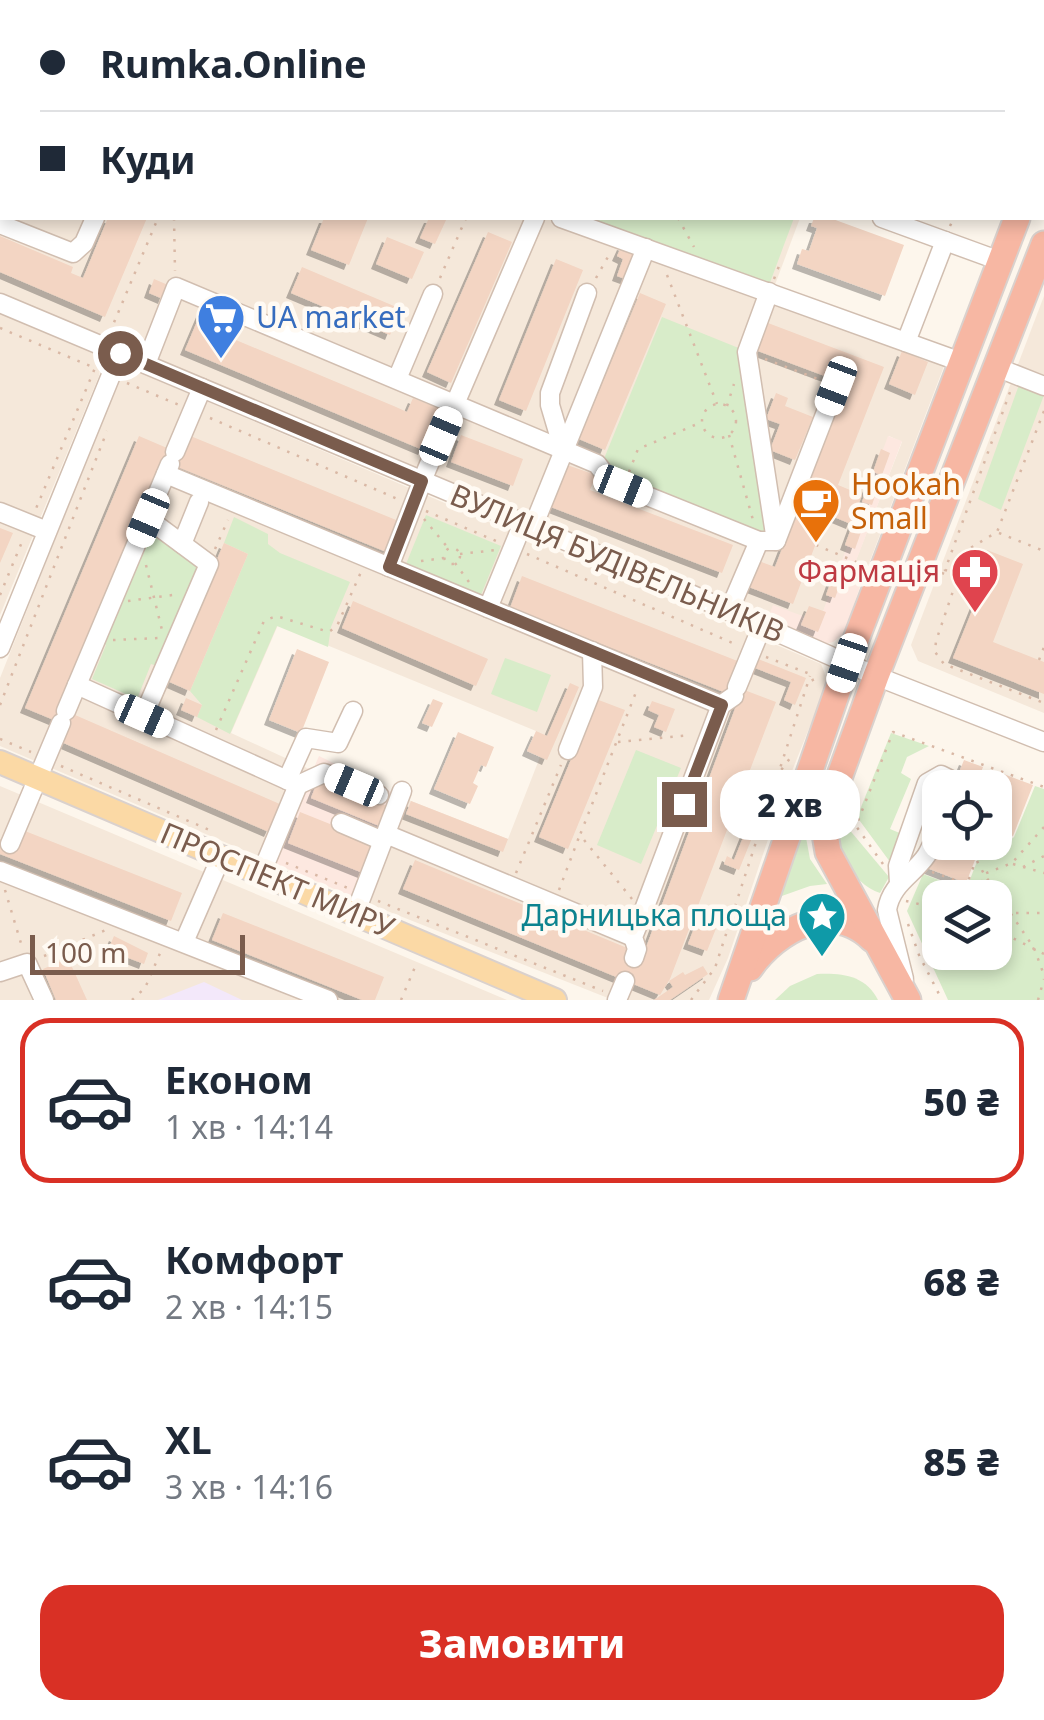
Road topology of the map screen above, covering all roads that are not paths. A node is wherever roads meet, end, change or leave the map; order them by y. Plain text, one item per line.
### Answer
1 (93, 220) edge
2 (535, 220) edge
3 (567, 220) edge
4 (887, 220) edge
5 (1016, 220) edge
6 (0, 224) edge
7 (944, 241) junction
8 (652, 250) junction
9 (1042, 256) edge
10 (1000, 262) junction
11 (768, 292) junction
12 (587, 293) road end
13 (433, 294) road end
14 (0, 303) edge
15 (906, 342) junction
16 (120, 353) junction
17 (961, 362) junction
18 (146, 364) junction
19 (1006, 371) junction
20 (397, 379) junction
21 (836, 386) road end
22 (1044, 386) edge
23 (202, 388) junction
24 (455, 402) junction
25 (563, 450) junction
26 (171, 463) junction
27 (422, 481) junction
28 (199, 502) dead end
29 (0, 512) edge
30 (148, 518) junction
31 (528, 525) junction
32 (38, 528) junction
33 (767, 541) junction
34 (182, 544) junction
35 (389, 567) junction
36 (488, 608) junction
37 (729, 611) junction
38 (762, 626) junction
39 (0, 648) edge
40 (592, 651) junction
41 (847, 663) junction
42 (876, 676) junction
43 (76, 685) junction
44 (731, 696) junction
45 (354, 712) dead end
46 (144, 716) junction
47 (1044, 742) edge
48 (568, 750) road end
49 (0, 762) edge
50 (42, 768) junction
51 (293, 782) junction
52 (402, 791) dead end
53 (380, 795) dead end
54 (922, 796) edge
55 (341, 824) dead end
56 (384, 838) junction
57 (220, 845) junction
58 (923, 860) edge
59 (3, 863) edge
60 (265, 865) junction
61 (899, 879) junction
62 (847, 885) junction
63 (359, 904) junction
64 (633, 937) junction
65 (176, 939) junction
66 (879, 946) junction
67 (634, 958) dead end
68 (0, 972) edge
69 (735, 993) edge
70 (44, 1000) edge
71 (328, 1000) edge
72 (554, 1000) edge
73 (908, 1000) edge

1 - 6 street
2 - 24 street
3 - 8 street
4 - 7 street
5 - 10 highway
7 - 10 street
7 - 15 street
8 - 11 street
8 - 25 street
9 - 19 highway
10 - 17 highway
11 - 15 street
11 - 33 street
12 - 25 street
13 - 20 street
14 - 16 street, ВУЛИЦЯ БУДІВЕЛЬНИКІВ
15 - 17 street
16 - 18 street, ВУЛИЦЯ БУДІВЕЛЬНИКІВ
16 - 32 street
17 - 41 highway
18 - 20 street
18 - 23 street, ВУЛИЦЯ БУДІВЕЛЬНИКІВ
19 - 22 street
19 - 42 highway
20 - 24 street
21 - 33 street
23 - 26 street
23 - 27 street, ВУЛИЦЯ БУДІВЕЛЬНИКІВ
24 - 25 street
24 - 27 street
25 - 31 street
25 - 33 street
26 - 30 street
26 - 35 street
27 - 31 street, ВУЛИЦЯ БУДІВЕЛЬНИКІВ
27 - 35 street
28 - 34 street
29 - 32 street
30 - 34 street
30 - 43 street
31 - 36 street
31 - 37 street, ВУЛИЦЯ БУДІВЕЛЬНИКІВ
32 - 39 street
33 - 37 street
34 - 46 street
35 - 36 street
36 - 40 street
37 - 38 street, ВУЛИЦЯ БУДІВЕЛЬНИКІВ
38 - 41 street, ВУЛИЦЯ БУДІВЕЛЬНИКІВ
38 - 44 street
40 - 44 street
40 - 48 street
41 - 42 street, ВУЛИЦЯ БУДІВЕЛЬНИКІВ
41 - 69 highway
42 - 47 street, ВУЛИЦЯ БУДІВЕЛЬНИКІВ
42 - 62 highway
43 - 46 street
43 - 50 street
44 - 64 street
45 - 51 street
46 - 51 street
49 - 50 main road, ПРОСПЕКТ МИРУ
50 - 57 main road, ПРОСПЕКТ МИРУ
50 - 59 street
51 - 53 street
51 - 60 street
52 - 56 street
54 - 61 street
55 - 56 street
56 - 63 street
56 - 64 street
57 - 60 main road, ПРОСПЕКТ МИРУ
57 - 65 street
58 - 61 street
59 - 65 street
60 - 63 main road, ПРОСПЕКТ МИРУ
61 - 62 street
61 - 73 street
62 - 66 highway
63 - 72 main road, ПРОСПЕКТ МИРУ
64 - 67 street
65 - 71 street
66 - 69 highway
66 - 73 highway
68 - 70 street

